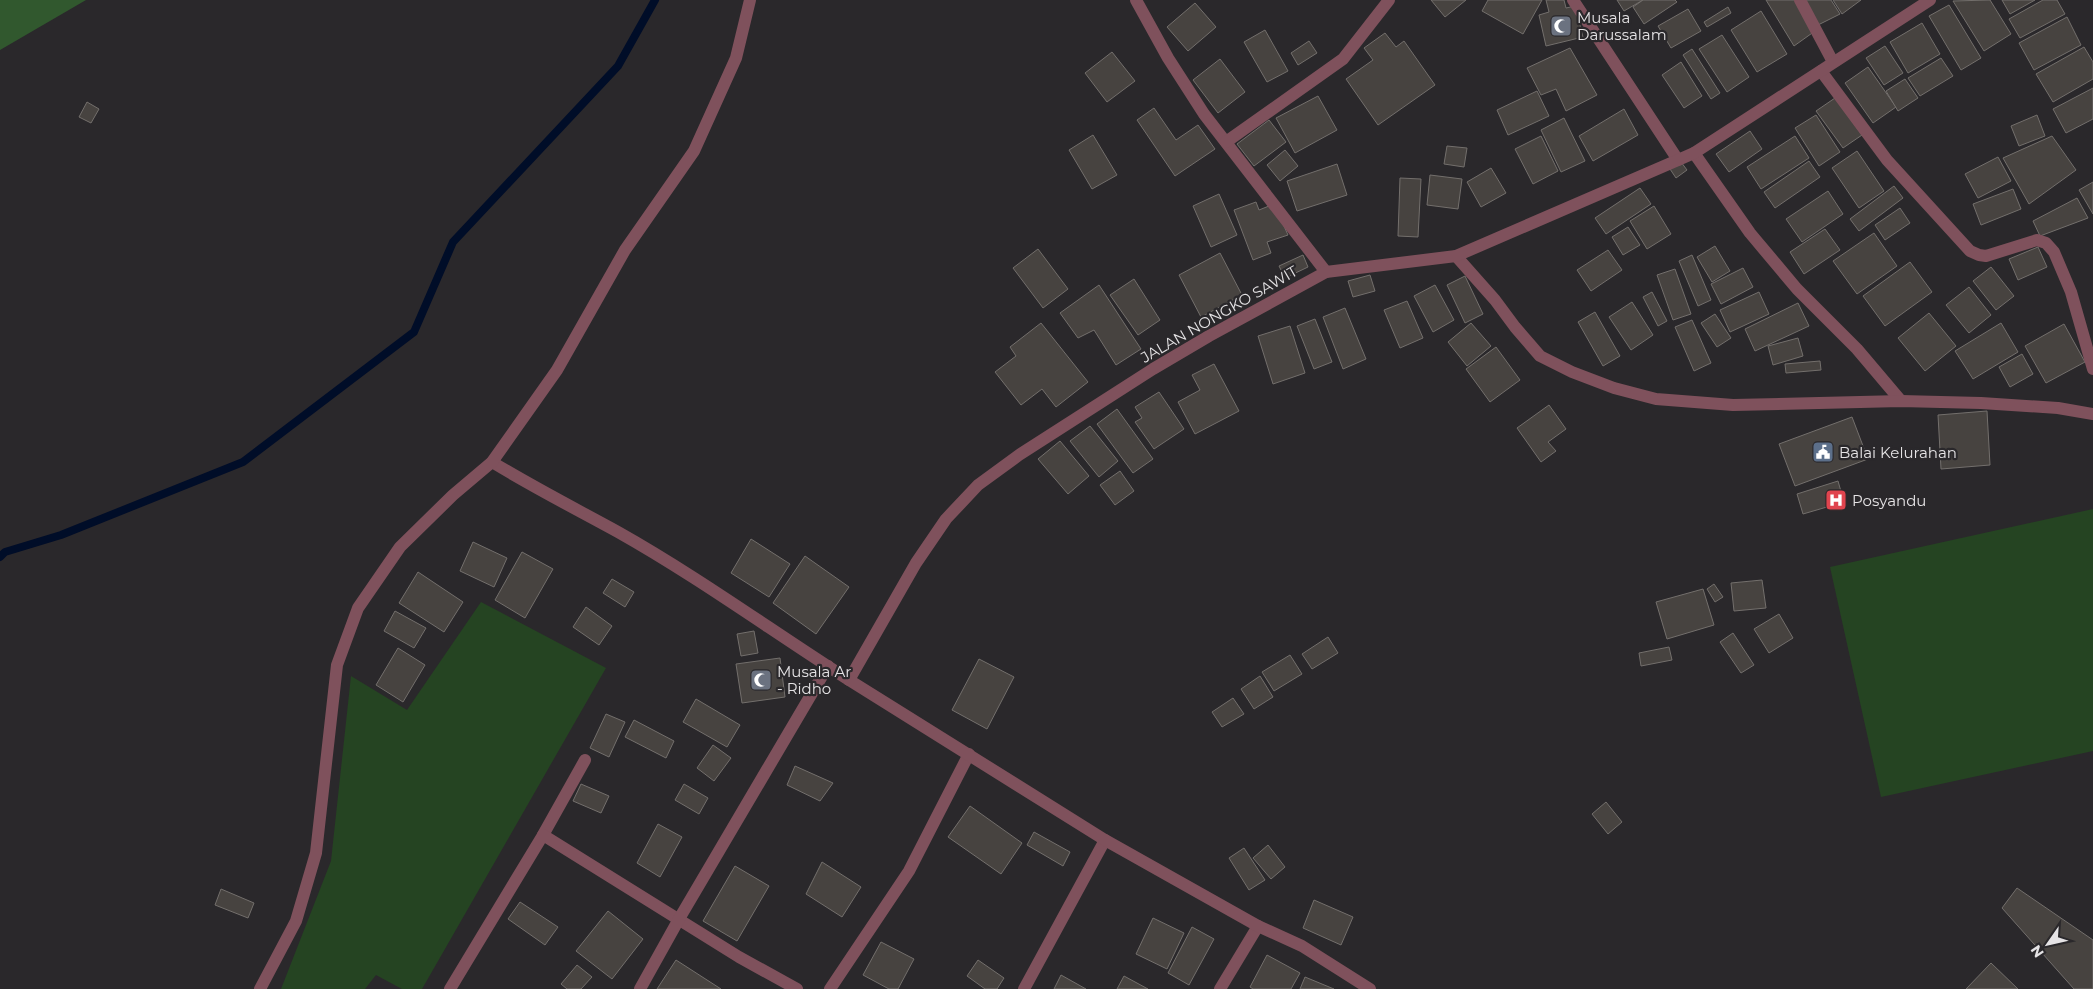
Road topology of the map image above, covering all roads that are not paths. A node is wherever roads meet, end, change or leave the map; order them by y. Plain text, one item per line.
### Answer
1 (750, 0) edge
2 (1136, 0) edge
3 (1389, 0) edge
4 (1573, 0) edge
5 (1800, 0) edge
6 (1930, 0) edge
7 (1832, 62) junction
8 (1821, 71) junction
9 (1226, 142) junction
10 (1694, 153) junction
11 (1678, 160) junction
12 (1456, 256) junction
13 (1326, 272) junction
14 (2093, 369) edge
15 (1901, 401) junction
16 (2093, 414) edge
17 (492, 462) junction
18 (828, 666) junction
19 (849, 680) junction
20 (969, 754) junction
21 (585, 760) dead end
22 (543, 835) junction
23 (1105, 840) junction
24 (679, 919) junction
25 (1258, 926) junction
26 (260, 989) edge
27 (450, 989) edge
28 (640, 989) edge
29 (797, 989) edge
30 (830, 989) edge
31 (1024, 989) edge
32 (1220, 989) edge
33 (1370, 989) edge

1 - 17 street
2 - 9 street
3 - 9 street
4 - 11 street
5 - 7 street
6 - 7 street, JALAN NONGKO SAWIT
7 - 8 street, JALAN NONGKO SAWIT
8 - 10 street, JALAN NONGKO SAWIT
8 - 14 street
9 - 13 street
10 - 11 street, JALAN NONGKO SAWIT
10 - 15 street
11 - 12 street, JALAN NONGKO SAWIT
12 - 13 street, JALAN NONGKO SAWIT
12 - 15 street
13 - 19 street, JALAN NONGKO SAWIT
15 - 16 street
17 - 18 street
17 - 26 street
18 - 19 street
18 - 24 street
19 - 20 street
20 - 23 street
20 - 30 street
21 - 22 street
22 - 24 street
22 - 27 street
23 - 25 street
23 - 31 street
24 - 28 street
24 - 29 street
25 - 32 street
25 - 33 street

